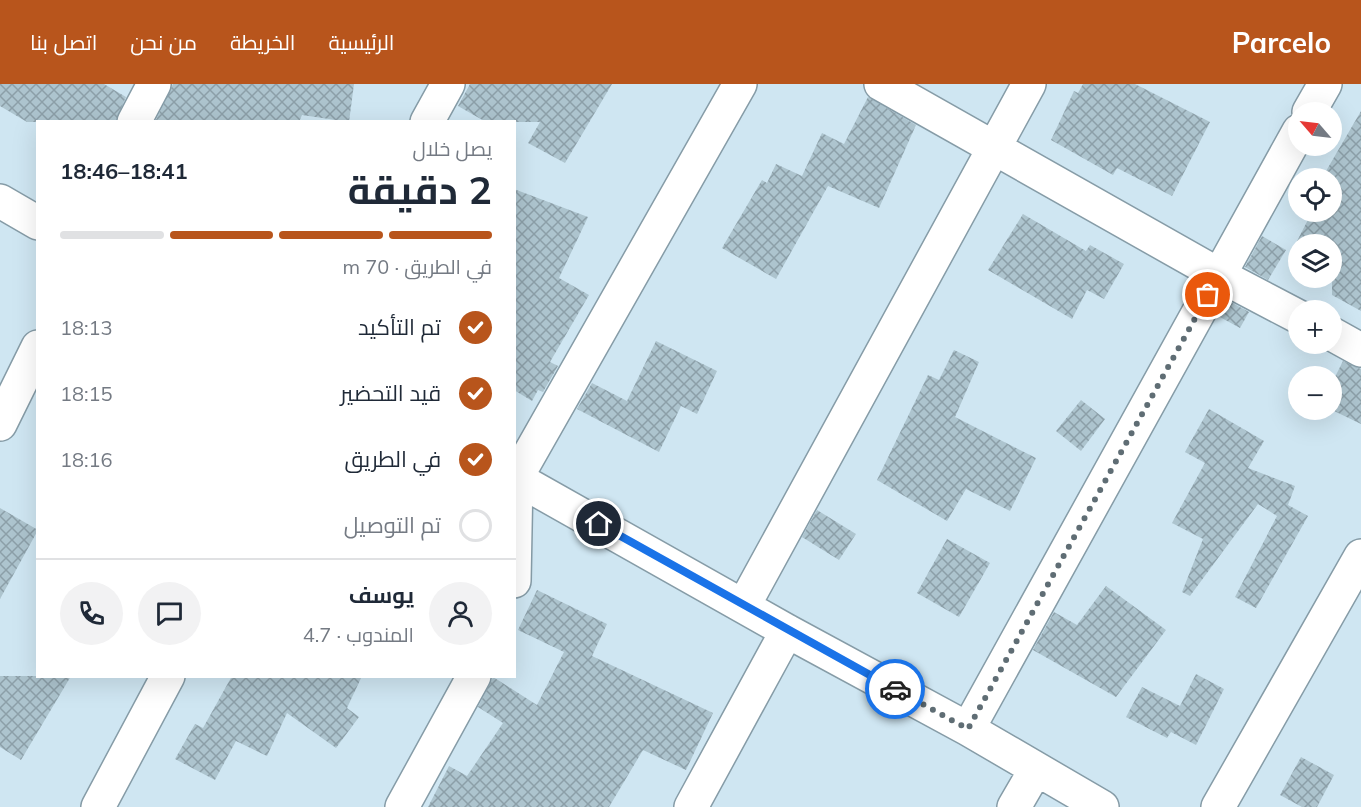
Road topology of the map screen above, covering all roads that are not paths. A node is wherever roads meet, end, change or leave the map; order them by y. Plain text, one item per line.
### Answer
1 (154, 84) edge
2 (448, 84) edge
3 (740, 84) edge
4 (881, 84) edge
5 (1029, 84) edge
6 (1325, 84) edge
7 (1315, 102) edge
8 (135, 120) edge
9 (428, 120) edge
10 (993, 147) junction
11 (1288, 151) edge
12 (0, 201) edge
13 (36, 222) edge
14 (1219, 275) junction
15 (1288, 311) edge
16 (1342, 340) edge
17 (1361, 350) edge
18 (36, 351) edge
19 (0, 424) edge
20 (516, 475) edge
21 (516, 478) edge
22 (1361, 556) edge
23 (744, 605) junction
24 (787, 631) junction
25 (167, 678) edge
26 (473, 678) edge
27 (968, 729) junction
28 (1036, 769) junction
29 (98, 807) edge
30 (402, 807) edge
31 (691, 807) edge
32 (1014, 807) edge
33 (1102, 807) edge
34 (1218, 807) edge

1 - 8 street
2 - 9 street
3 - 20 street
4 - 10 street
5 - 10 street
6 - 7 street
10 - 14 street
10 - 23 street
11 - 14 street
12 - 13 street
14 - 15 street
14 - 27 street
16 - 17 street
18 - 19 street
21 - 23 street
22 - 34 street
23 - 24 street
24 - 27 street
24 - 31 street
25 - 29 street
26 - 30 street
27 - 28 street
28 - 32 street
28 - 33 street

